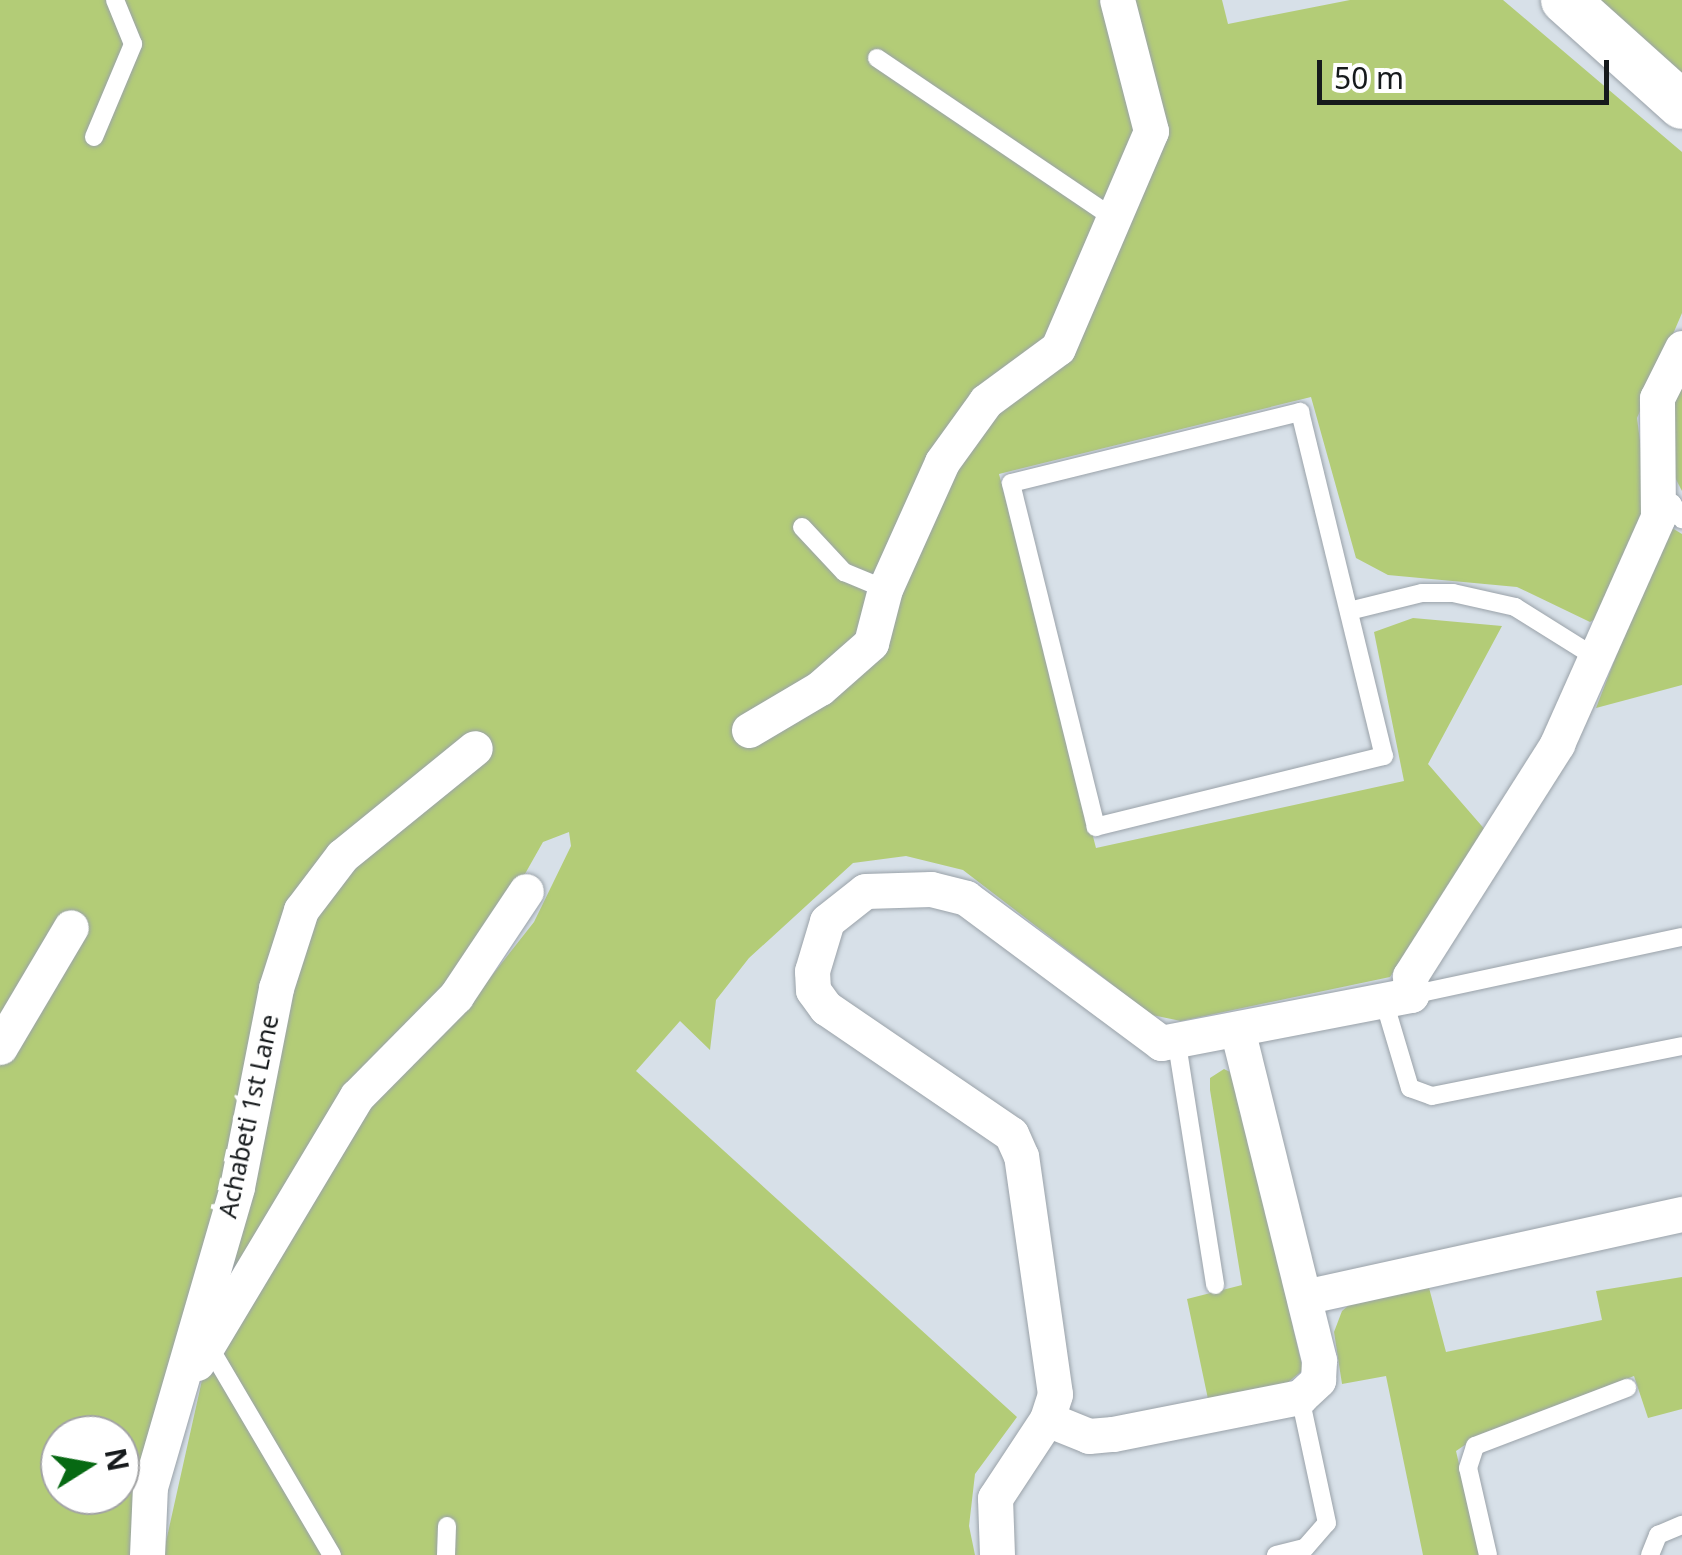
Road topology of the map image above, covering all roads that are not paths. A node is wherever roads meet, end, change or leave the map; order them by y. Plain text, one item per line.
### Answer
1 (115, 0) edge
2 (1116, 0) edge
3 (1573, 3) edge
4 (877, 58) dead end
5 (1682, 105) edge
6 (94, 136) dead end
7 (1116, 220) junction
8 (1682, 348) edge
9 (1669, 508) edge
10 (802, 527) dead end
11 (885, 588) junction
12 (1349, 611) junction
13 (1596, 658) junction
14 (749, 730) dead end
15 (475, 748) dead end
16 (526, 891) dead end
17 (71, 928) dead end
18 (1682, 937) edge
19 (1397, 998) junction
20 (1238, 1032) junction
21 (1176, 1044) junction
22 (1682, 1046) edge
23 (0, 1047) edge
24 (1682, 1214) edge
25 (1215, 1285) dead end
26 (1304, 1298) junction
27 (207, 1342) junction
28 (1627, 1388) dead end
29 (1300, 1397) junction
30 (1047, 1418) junction
31 (163, 1431) junction
32 (447, 1526) dead end
33 (1682, 1526) edge
34 (146, 1555) edge
35 (332, 1555) edge
36 (446, 1555) edge
37 (997, 1555) edge
38 (1276, 1555) edge
39 (1488, 1555) edge
40 (1650, 1555) edge

1 - 6 lane
2 - 7 street
3 - 5 street
4 - 7 lane
7 - 11 street
8 - 9 street
9 - 13 street
10 - 11 lane
11 - 14 street
12 - 12 lane
12 - 13 lane
13 - 19 street
15 - 31 street, Achabeti 1st Lane
16 - 27 street
17 - 23 street
18 - 19 lane
19 - 20 street
19 - 22 lane
20 - 21 street
20 - 26 street
21 - 25 lane
21 - 30 street
24 - 26 street
26 - 29 street
27 - 31 street
27 - 35 lane
28 - 39 lane
29 - 30 street
29 - 38 lane
30 - 37 street
31 - 34 street, Achabeti 1st Lane
32 - 36 lane
33 - 40 lane

